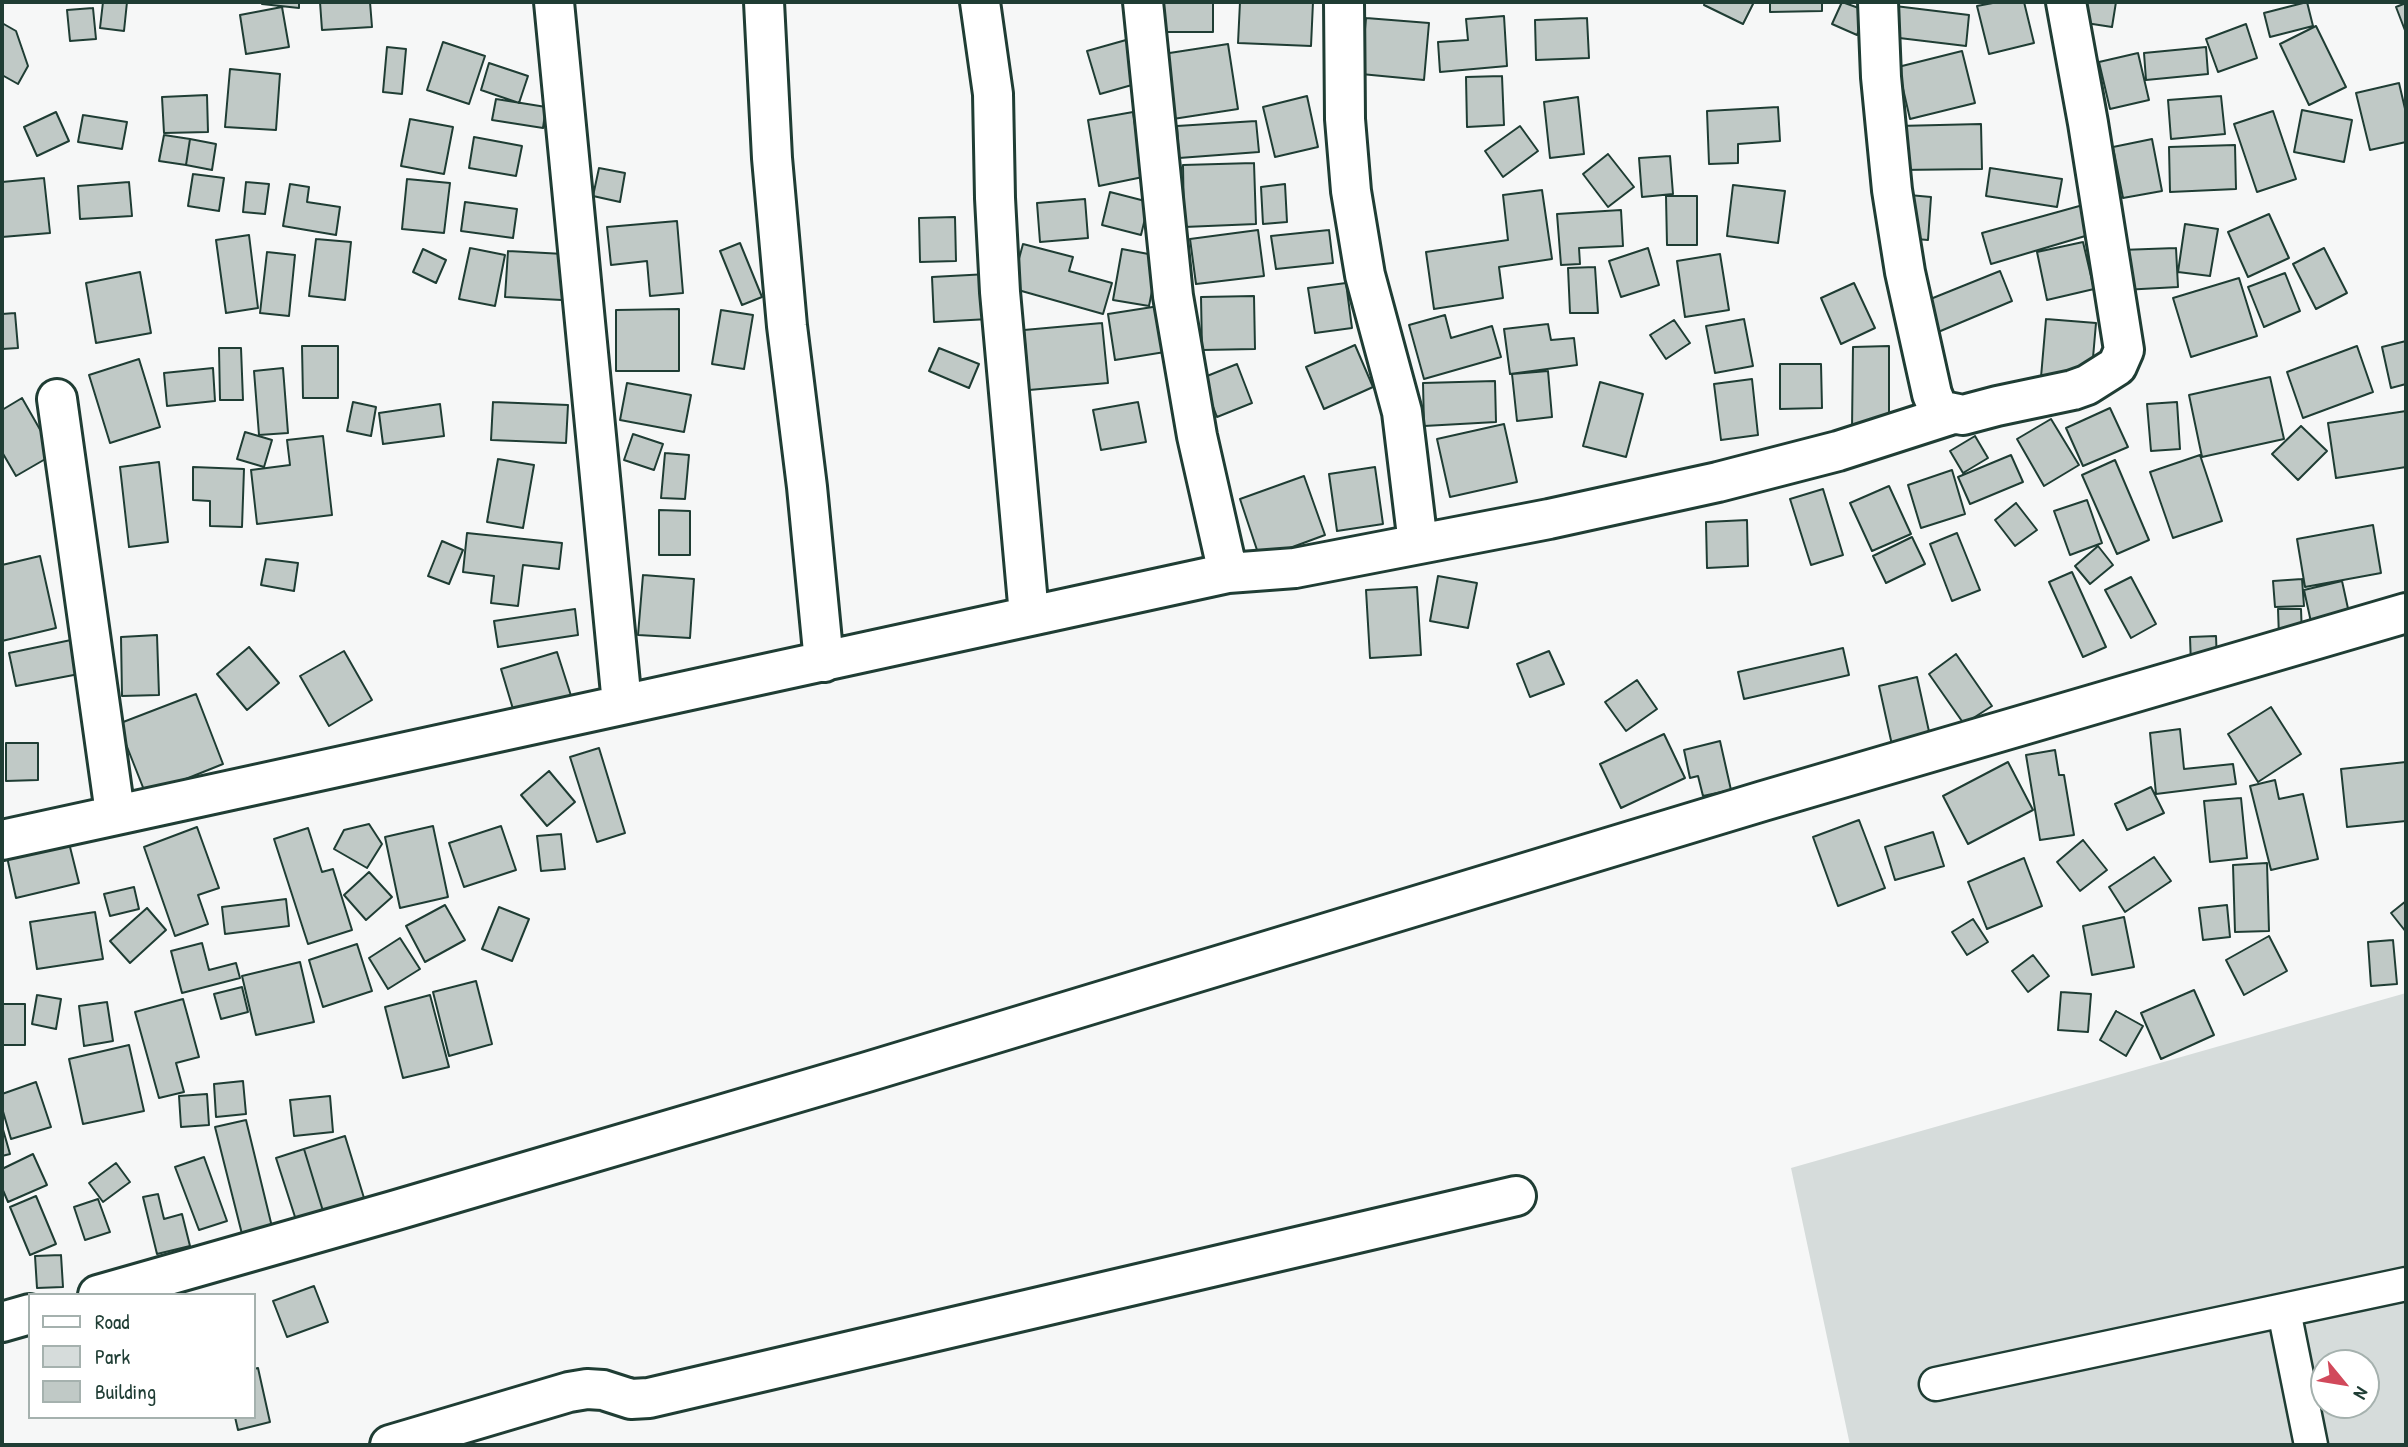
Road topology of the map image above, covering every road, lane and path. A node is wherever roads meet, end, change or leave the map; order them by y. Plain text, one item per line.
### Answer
1 (554, 2) edge
2 (764, 2) edge
3 (981, 2) edge
4 (1143, 2) edge
5 (1344, 2) edge
6 (1878, 2) edge
7 (2066, 2) edge
8 (57, 399) dead end
9 (1953, 414) junction
10 (1418, 544) junction
11 (1228, 573) junction
12 (2406, 613) edge
13 (1029, 615) junction
14 (824, 662) junction
15 (622, 704) junction
16 (115, 813) junction
17 (2, 840) edge
18 (1516, 1196) dead end
19 (2406, 1284) edge
20 (105, 1293) edge
21 (2284, 1311) junction
22 (28, 1315) edge
23 (2, 1322) edge
24 (1936, 1384) dead end
25 (390, 1445) edge
26 (2311, 1445) edge

1 - 15 street
2 - 14 street
3 - 13 street
4 - 11 street
5 - 10 street
6 - 9 street
7 - 9 street
8 - 16 street
9 - 10 street
10 - 11 street
11 - 13 street
12 - 20 street
13 - 14 street
14 - 15 street
15 - 16 street
16 - 17 street
18 - 25 street
19 - 21 lane
21 - 24 lane
21 - 26 lane
22 - 23 street

